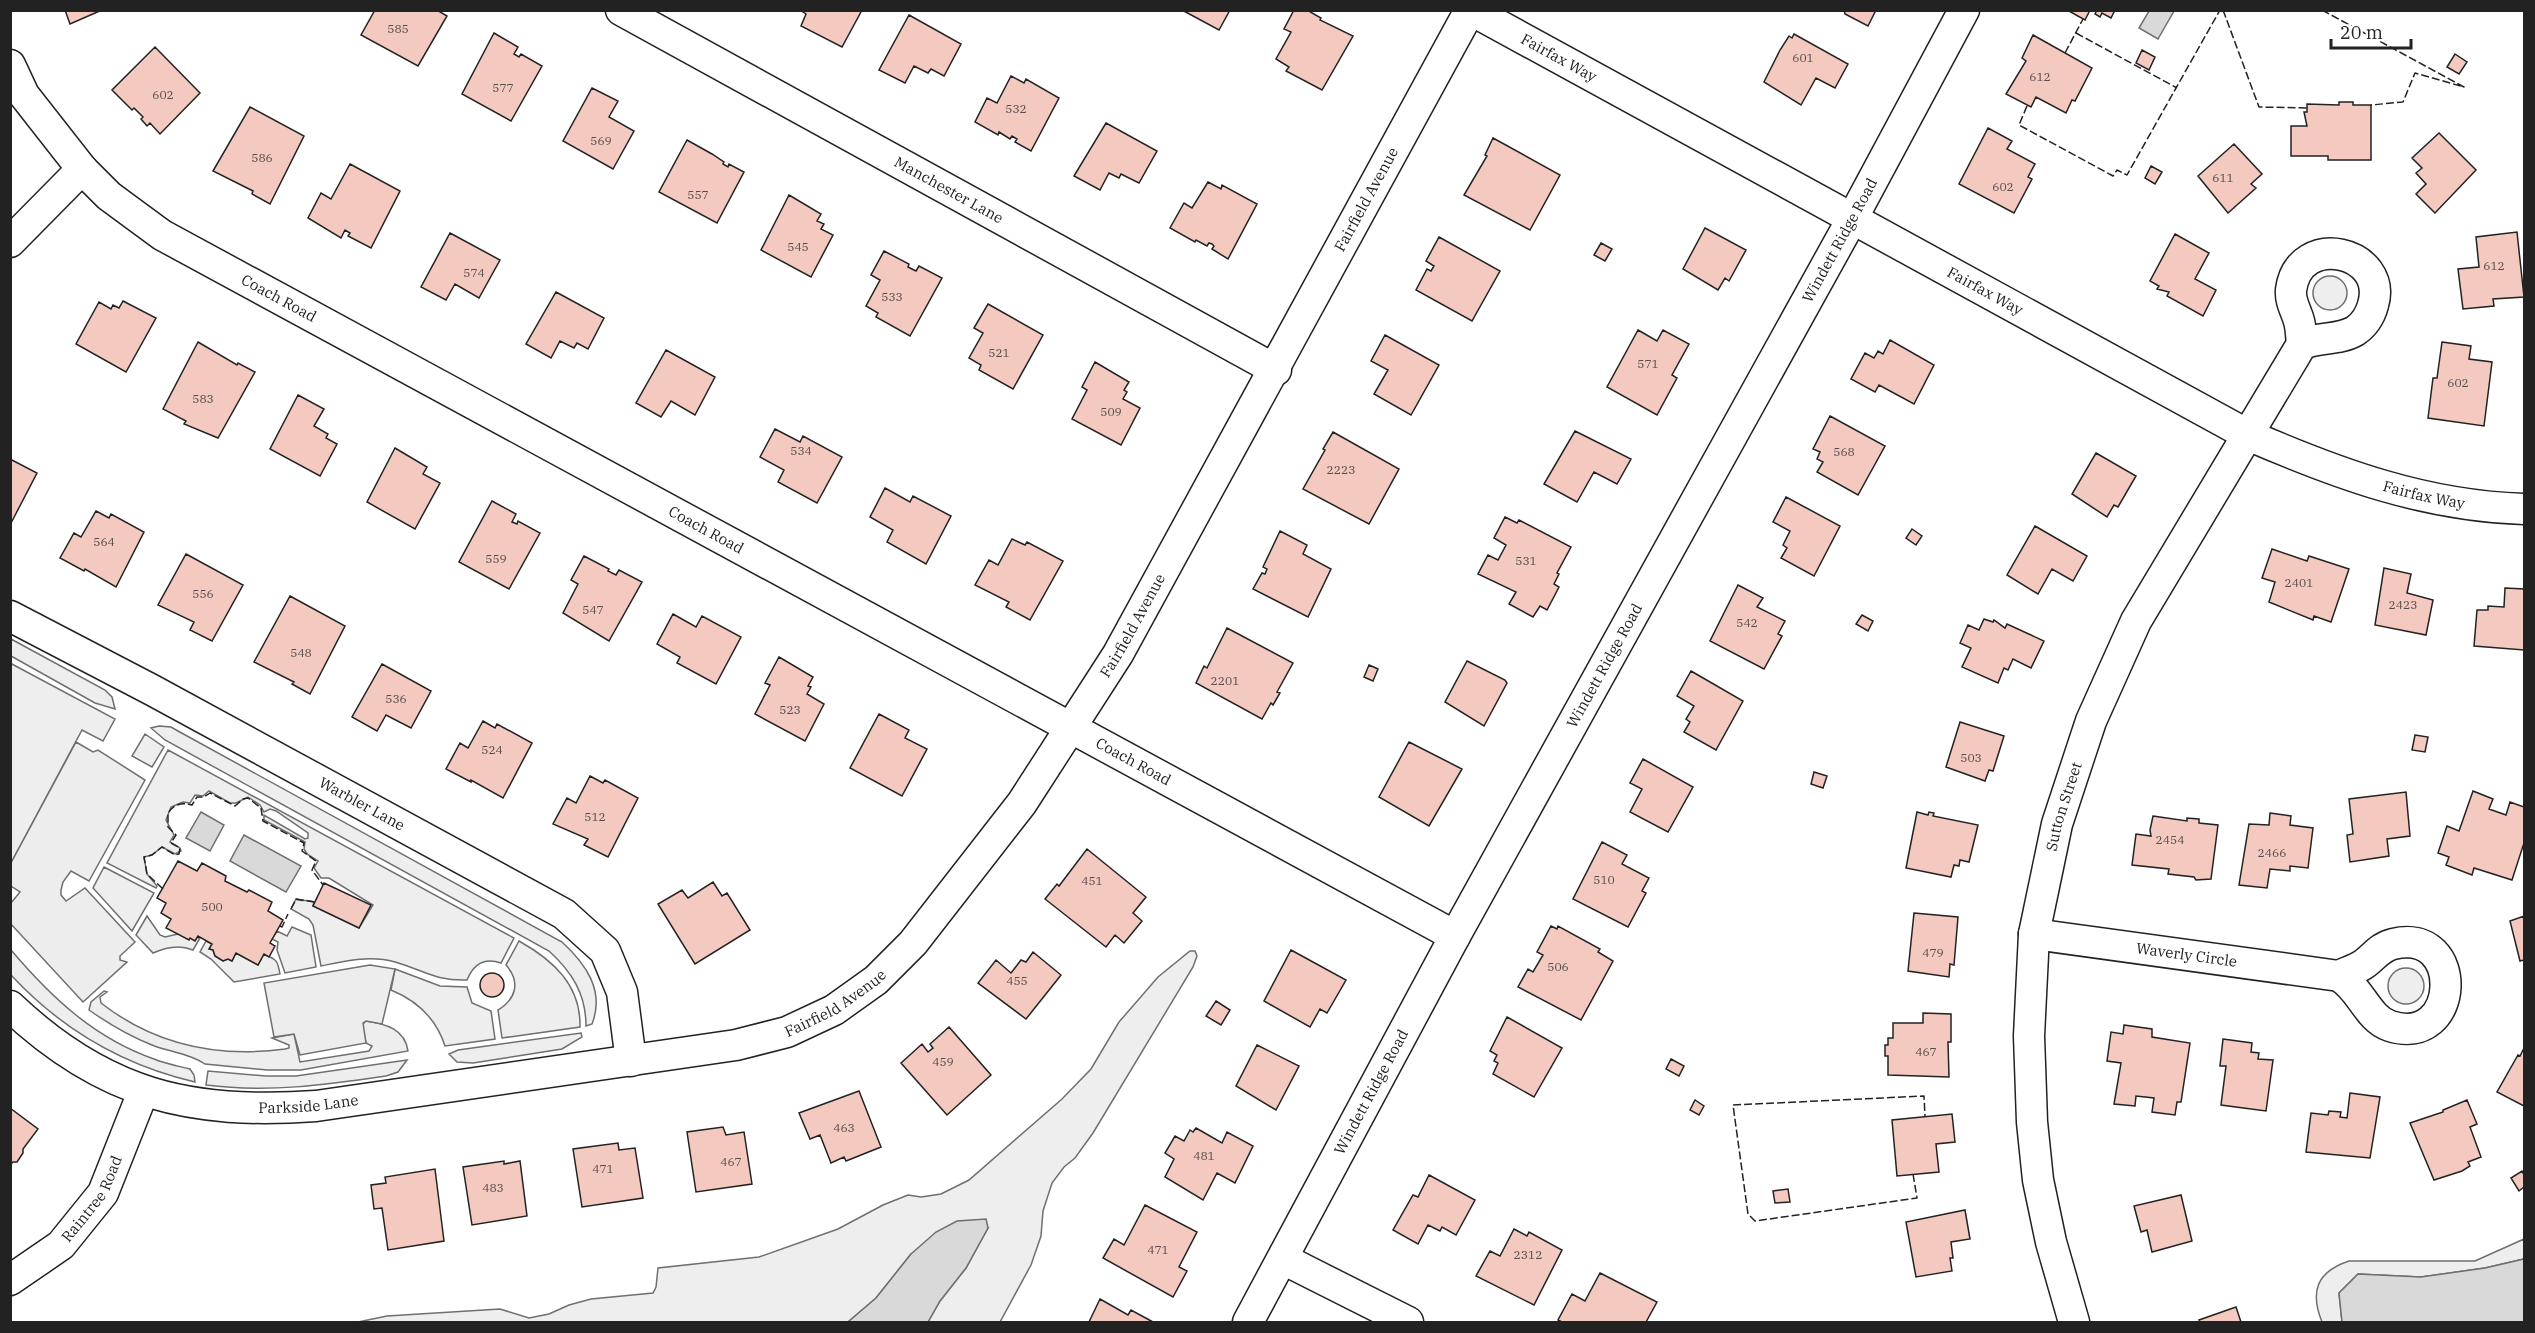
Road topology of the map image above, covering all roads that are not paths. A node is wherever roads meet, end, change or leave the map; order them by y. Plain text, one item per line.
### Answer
1 (621, 10) edge
2 (1471, 10) edge
3 (1964, 10) edge
4 (10, 65) edge
5 (82, 169) junction
6 (1852, 219) junction
7 (10, 242) edge
8 (2302, 344) dead end
9 (1276, 369) junction
10 (2248, 435) junction
11 (2524, 509) edge
12 (10, 616) edge
13 (1072, 729) junction
14 (2034, 934) junction
15 (1455, 936) junction
16 (2339, 976) dead end
17 (10, 1006) edge
18 (631, 1061) junction
19 (143, 1092) junction
20 (1282, 1259) junction
21 (10, 1280) edge
22 (1248, 1323) edge
23 (1408, 1323) edge
24 (2074, 1323) edge

1 - 9 street, Manchester Lane
2 - 6 street, Fairfax Way
2 - 9 street, Fairfield Avenue
3 - 6 street, Windett Ridge Road
4 - 5 street, Coach Road
5 - 7 street
5 - 13 street, Coach Road
6 - 10 street, Fairfax Way
6 - 15 street, Windett Ridge Road
8 - 10 street, Sutton Street
9 - 13 street, Fairfield Avenue
10 - 11 street, Fairfax Way
10 - 14 street, Sutton Street
12 - 18 street, Warbler Lane
13 - 15 street, Coach Road
13 - 18 street, Fairfield Avenue
14 - 16 street, Waverly Circle
14 - 24 street, Sutton Street
15 - 20 street, Windett Ridge Road
17 - 19 street, Parkside Lane
18 - 19 street, Parkside Lane
19 - 21 street, Raintree Road
20 - 22 street, Windett Ridge Road
20 - 23 street

